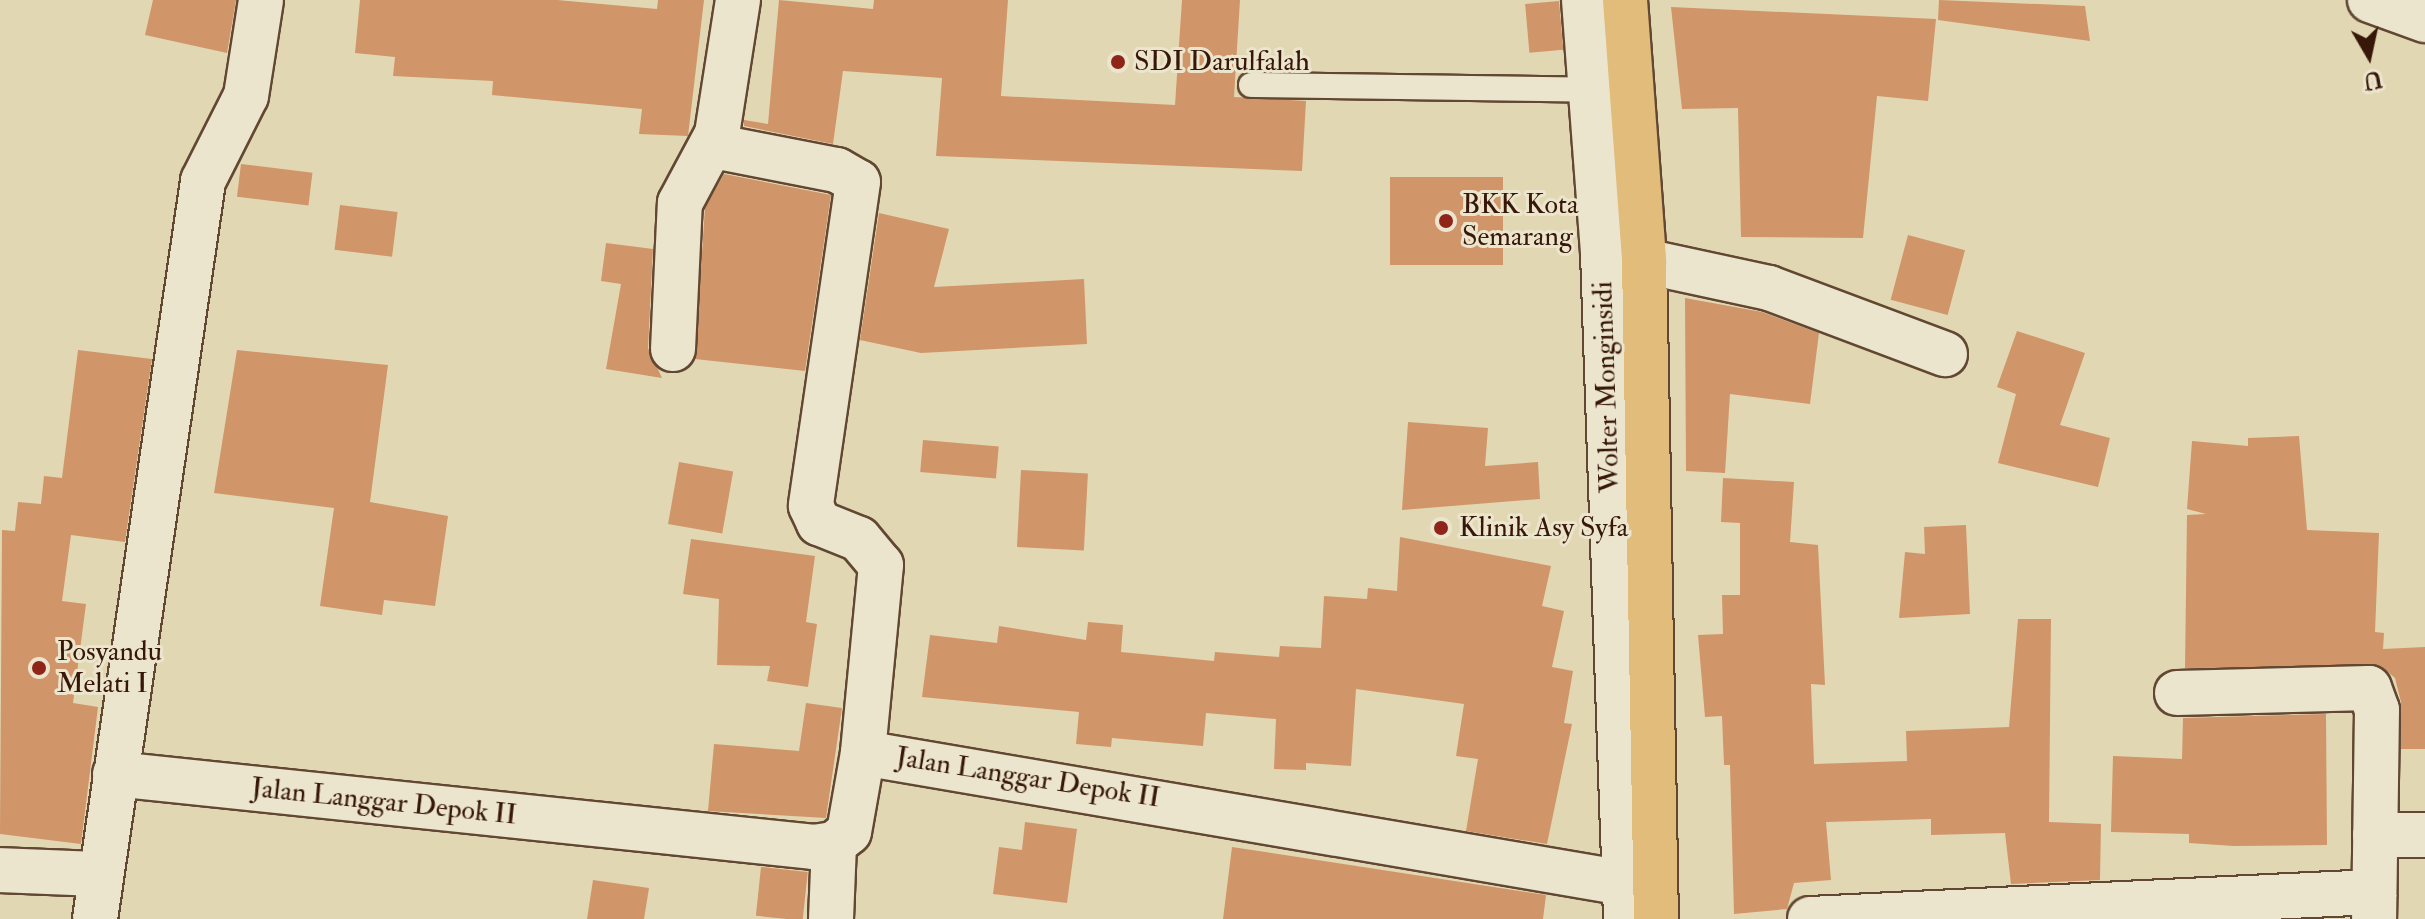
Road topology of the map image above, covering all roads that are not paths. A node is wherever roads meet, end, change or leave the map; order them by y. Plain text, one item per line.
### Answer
1 (261, 0) edge
2 (738, 0) edge
3 (1584, 0) edge
4 (1625, 0) edge
5 (2370, 0) edge
6 (2425, 20) edge
7 (1251, 85) dead end
8 (1597, 90) junction
9 (713, 146) junction
10 (1644, 261) junction
11 (673, 349) dead end
12 (1945, 354) dead end
13 (2177, 693) dead end
14 (863, 753) junction
15 (115, 774) junction
16 (2375, 835) junction
17 (2425, 835) edge
18 (834, 844) junction
19 (0, 870) edge
20 (100, 874) junction
21 (1625, 901) edge
22 (2374, 906) edge
23 (95, 919) edge
24 (831, 919) edge
25 (1656, 919) edge
26 (1810, 919) edge

1 - 15 street
2 - 9 street
3 - 8 street, Wolter Monginsidi
4 - 8 main road, Wolter Monginsidi
5 - 6 street
7 - 8 lane
8 - 10 main road, Wolter Monginsidi
8 - 21 street, Wolter Monginsidi
9 - 11 street
9 - 14 street
10 - 12 street
10 - 25 main road, Wolter Monginsidi
13 - 16 street
14 - 18 street, Jalan Langgar Depok II
14 - 21 street, Jalan Langgar Depok II
15 - 18 street, Jalan Langgar Depok II
15 - 20 street
16 - 17 street
16 - 22 street
18 - 24 street
19 - 20 street
20 - 23 street
22 - 26 street

